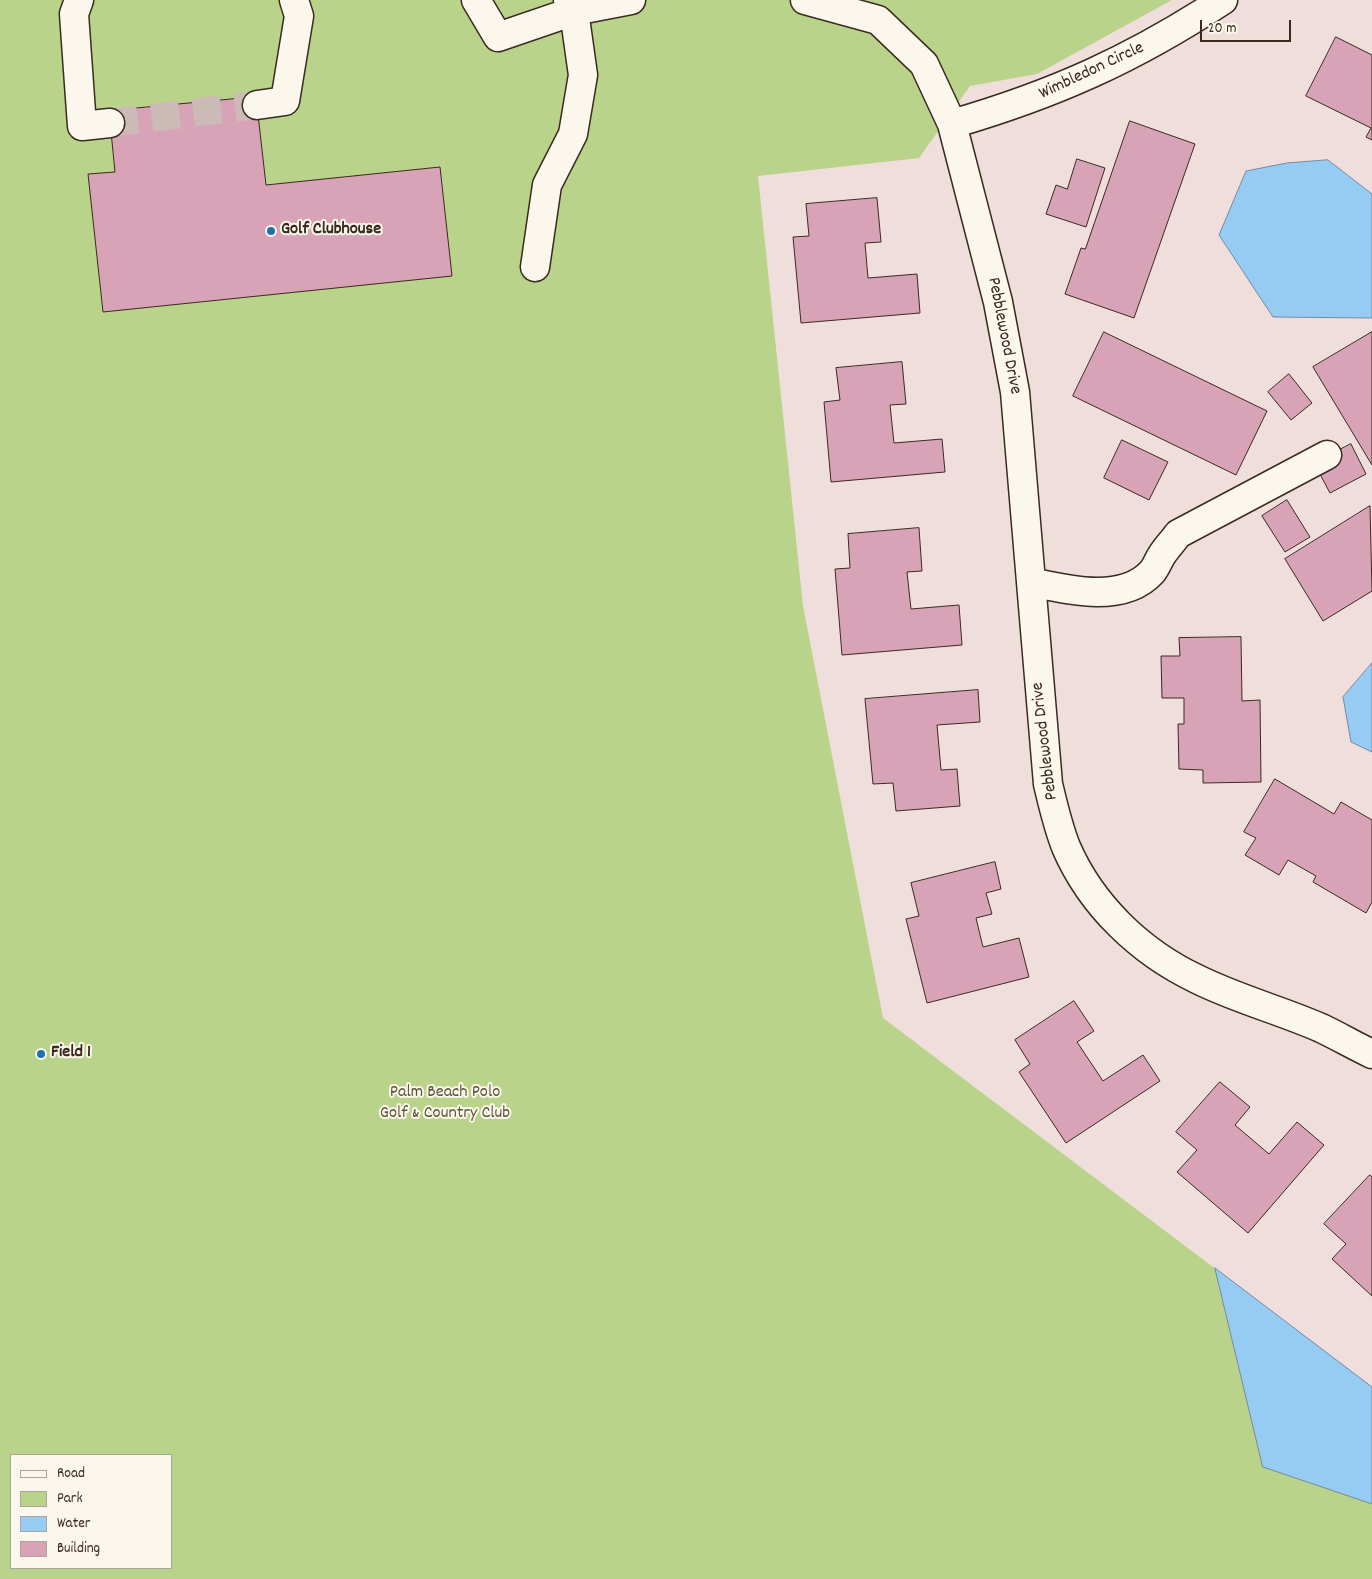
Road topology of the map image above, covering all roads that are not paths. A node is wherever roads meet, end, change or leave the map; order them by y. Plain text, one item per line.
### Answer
1 (79, 0) edge
2 (294, 0) edge
3 (476, 0) edge
4 (631, 0) edge
5 (805, 0) edge
6 (1223, 0) edge
7 (571, 5) edge
8 (877, 10) edge
9 (257, 104) tunnel mouth
10 (110, 123) tunnel mouth
11 (952, 124) junction
12 (536, 267) dead end
13 (1327, 455) dead end
14 (1031, 582) junction
15 (1372, 1054) edge

1 - 10 street
2 - 9 street
3 - 7 street
4 - 7 street
5 - 8 street
6 - 11 street, Wimbledon Circle
7 - 12 street
8 - 11 street, Pebblewood Drive
11 - 14 street, Pebblewood Drive
13 - 14 street
14 - 15 street, Pebblewood Drive

